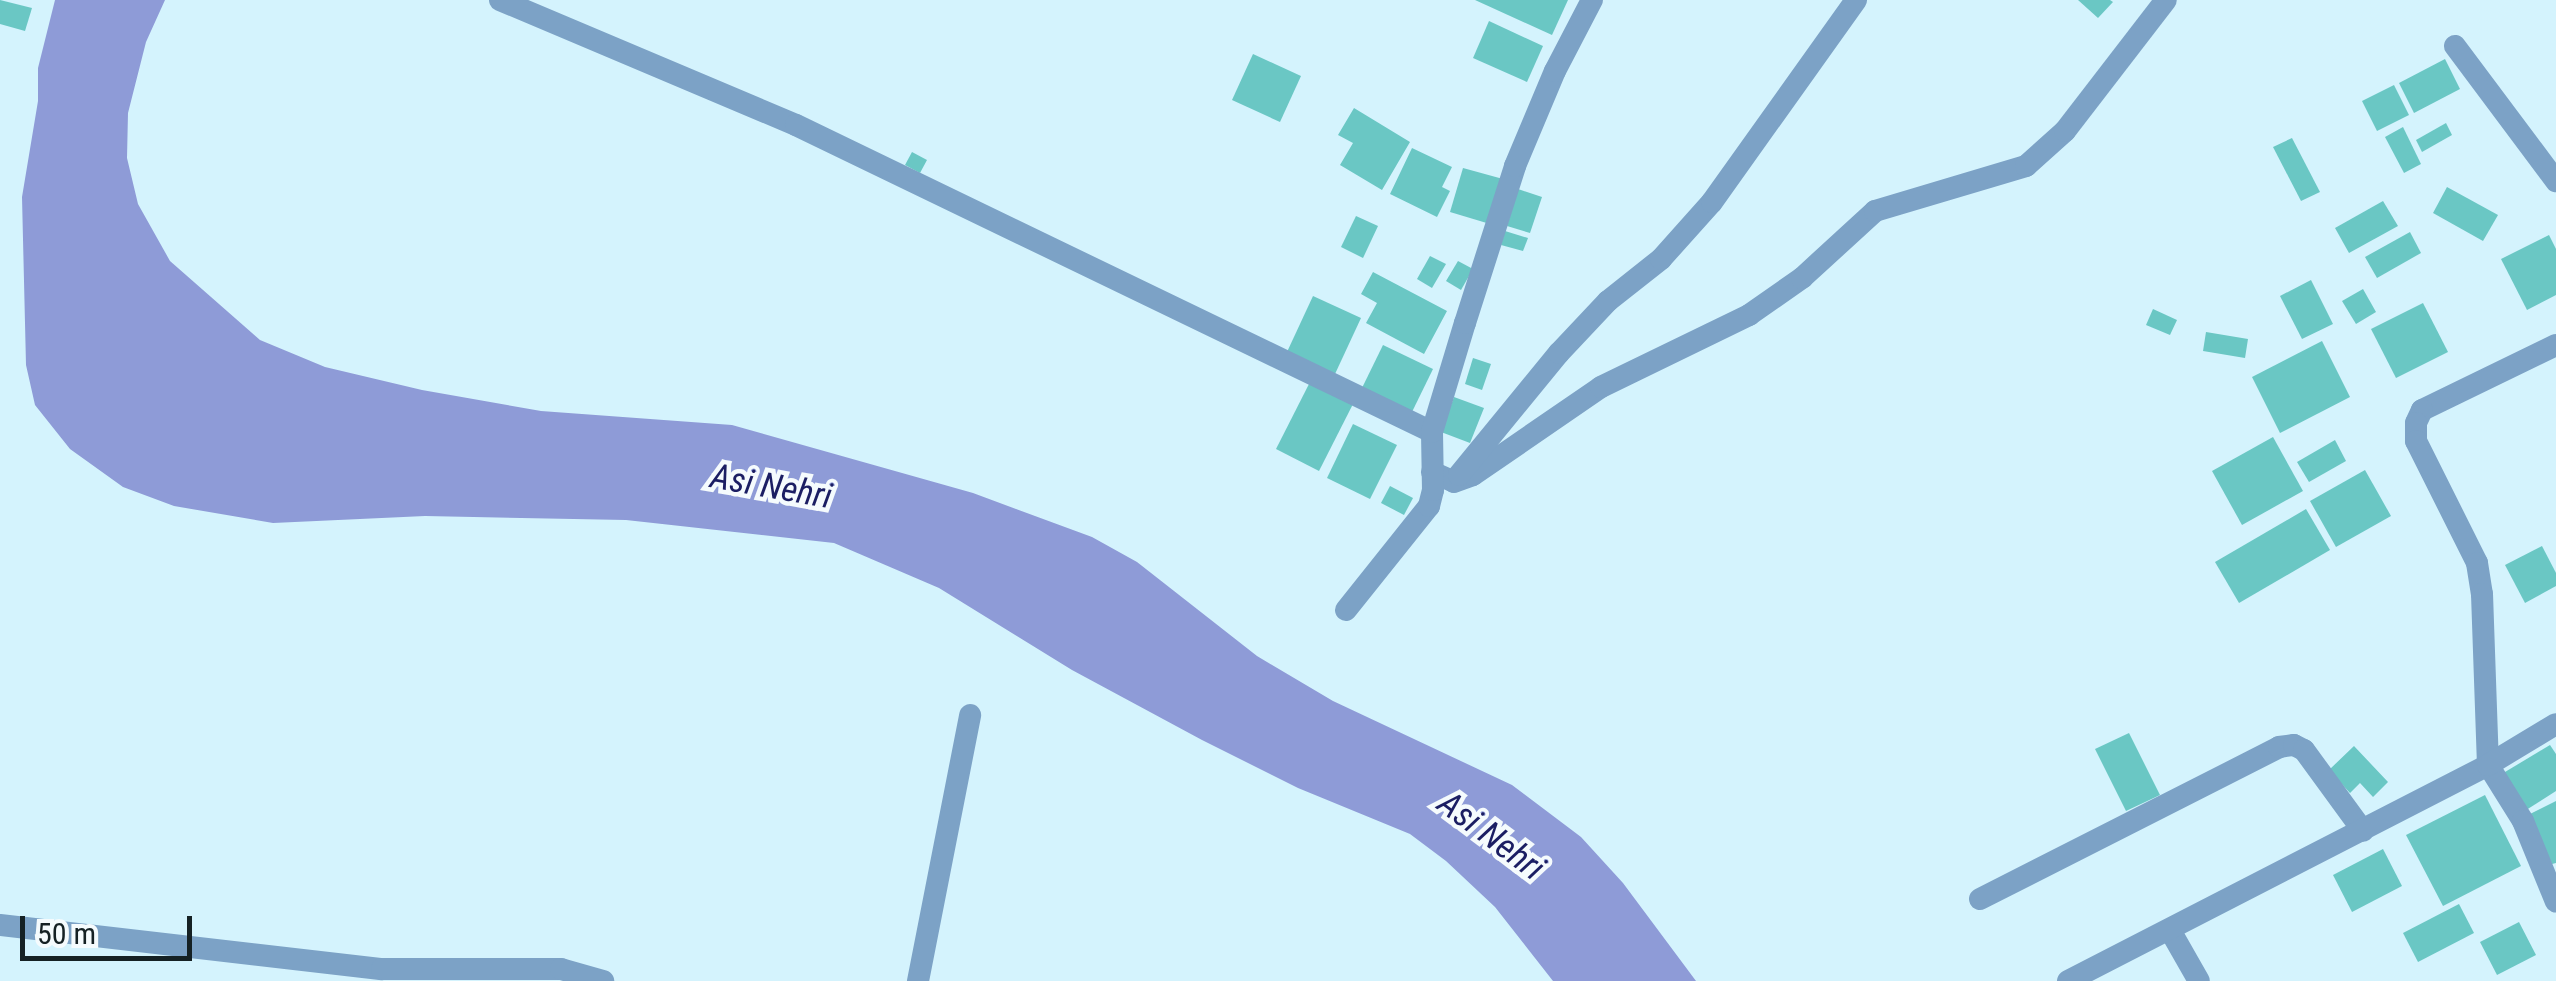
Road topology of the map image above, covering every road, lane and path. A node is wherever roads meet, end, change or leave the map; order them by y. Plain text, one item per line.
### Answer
1 (500, 0) edge
2 (1592, 0) edge
3 (1856, 0) edge
4 (2166, 0) edge
5 (2455, 46) dead end
6 (2556, 181) edge
7 (2556, 345) edge
8 (1432, 432) junction
9 (1443, 477) junction
10 (1346, 610) dead end
11 (970, 715) dead end
12 (2556, 724) edge
13 (2488, 765) junction
14 (2363, 831) junction
15 (1980, 898) dead end
16 (2556, 902) edge
17 (0, 926) edge
18 (2171, 932) junction
19 (603, 981) edge
20 (918, 981) edge
21 (2068, 981) edge
22 (2199, 981) edge

1 - 8 street
2 - 8 street
3 - 9 street
4 - 9 street
5 - 6 street
7 - 13 street
8 - 9 street
9 - 10 street
11 - 20 street
12 - 13 street
13 - 14 street
13 - 16 street
14 - 15 street
14 - 18 street
17 - 19 street
18 - 21 street
18 - 22 street

